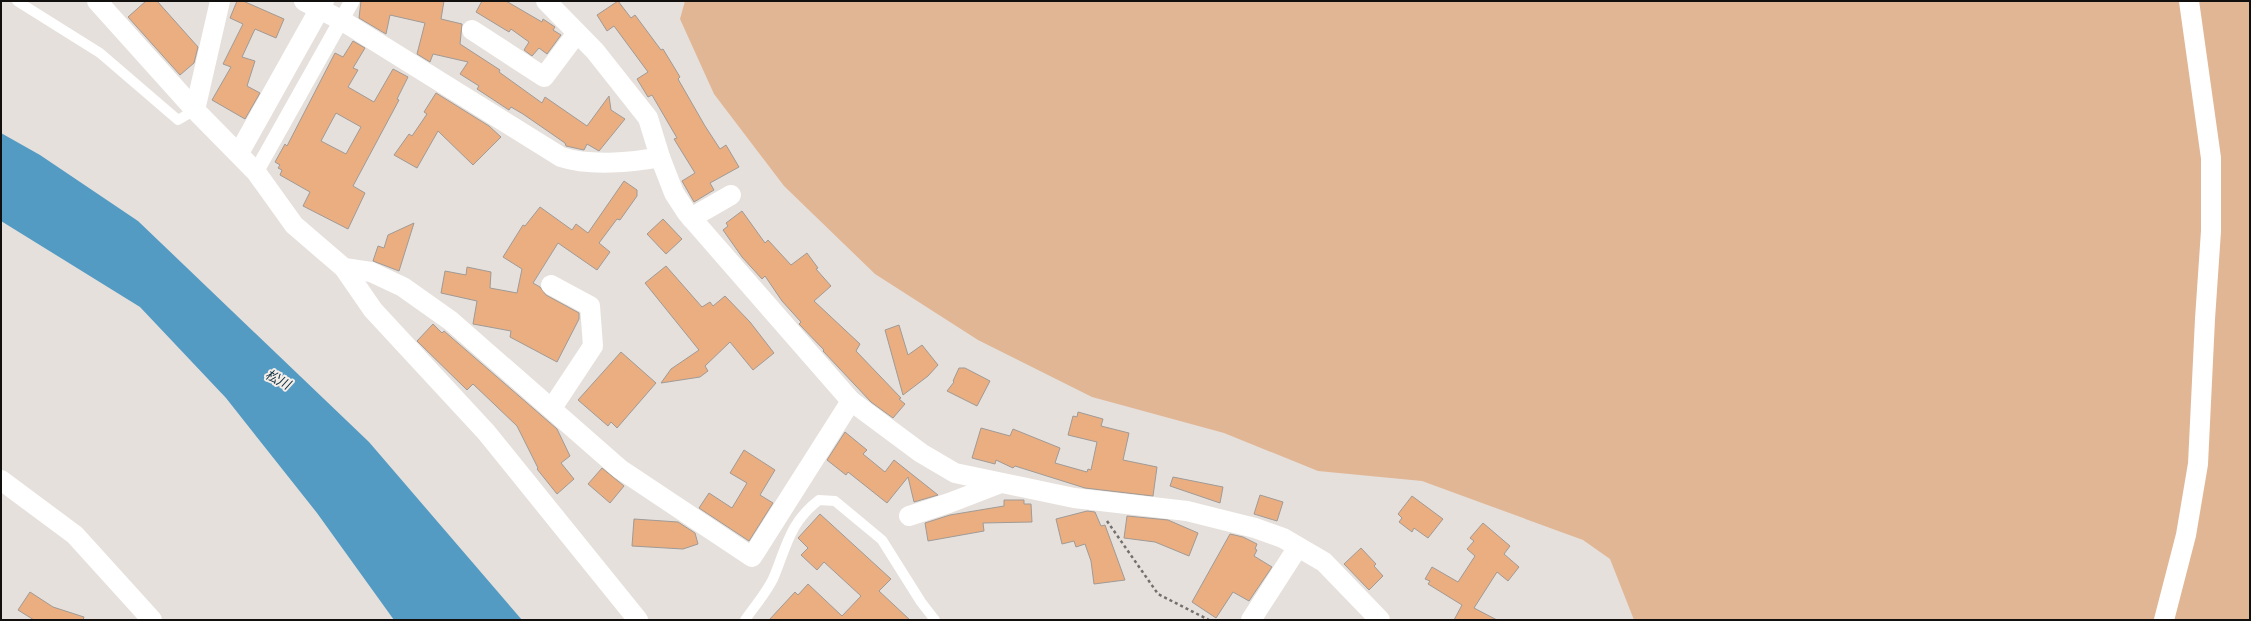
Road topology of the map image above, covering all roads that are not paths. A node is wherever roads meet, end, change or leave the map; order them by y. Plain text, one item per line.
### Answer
1 (17, 1) edge
2 (97, 1) edge
3 (220, 1) edge
4 (352, 1) edge
5 (546, 1) edge
6 (2189, 1) edge
7 (316, 4) edge
8 (340, 20) junction
9 (472, 30) dead end
10 (577, 33) junction
11 (195, 110) junction
12 (239, 153) junction
13 (660, 157) junction
14 (256, 172) junction
15 (731, 195) dead end
16 (691, 218) junction
17 (344, 268) junction
18 (551, 285) dead end
19 (851, 400) junction
20 (552, 408) junction
21 (1, 480) edge
22 (1001, 483) junction
23 (909, 516) dead end
24 (1298, 547) junction
25 (152, 620) edge
26 (638, 620) edge
27 (744, 620) edge
28 (935, 620) edge
29 (1251, 620) edge
30 (1380, 620) edge
31 (2164, 620) edge

1 - 11 lane
2 - 11 street
3 - 11 street
4 - 8 street
5 - 10 street
6 - 31 street
7 - 8 street
7 - 12 street
8 - 13 street
8 - 14 street
9 - 10 street
10 - 13 street
11 - 12 street
12 - 14 street
13 - 16 street
14 - 17 street
15 - 16 street
16 - 19 street
17 - 20 street
17 - 26 street
18 - 20 street
19 - 20 street
19 - 22 street
21 - 25 street
22 - 23 street
22 - 24 street
24 - 29 street
24 - 30 street
27 - 28 lane

